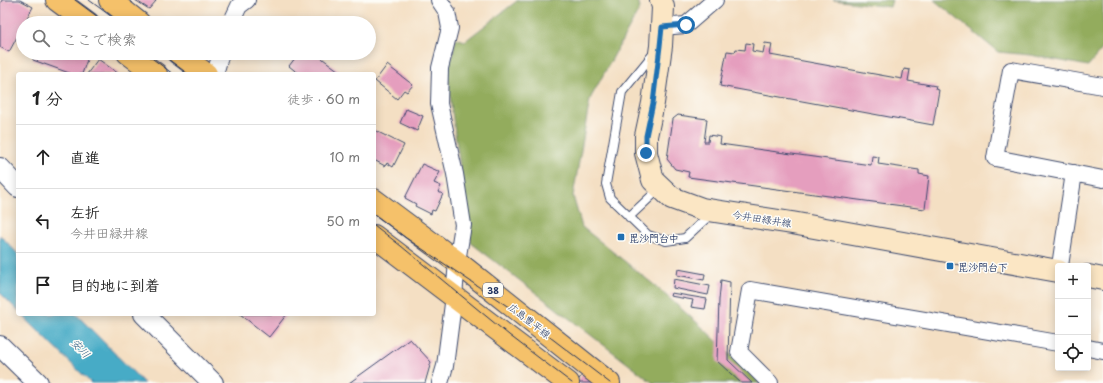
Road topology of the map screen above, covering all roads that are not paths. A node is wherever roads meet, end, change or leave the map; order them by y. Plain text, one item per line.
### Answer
1 (57, 0) edge
2 (110, 0) edge
3 (247, 0) edge
4 (439, 0) edge
5 (661, 0) edge
6 (715, 0) edge
7 (79, 16) edge
8 (131, 16) edge
9 (234, 16) edge
10 (661, 36) junction
11 (137, 60) edge
12 (187, 60) edge
13 (220, 60) edge
14 (153, 72) edge
15 (203, 72) edge
16 (215, 72) edge
17 (1103, 86) edge
18 (0, 168) edge
19 (1074, 173) junction
20 (1103, 179) edge
21 (16, 185) edge
22 (661, 188) junction
23 (376, 202) edge
24 (714, 211) junction
25 (629, 217) junction
26 (376, 238) edge
27 (456, 262) junction
28 (1060, 263) edge
29 (1055, 270) edge
30 (1091, 277) edge
31 (1103, 279) edge
32 (454, 296) junction
33 (146, 316) edge
34 (1055, 342) edge
35 (0, 346) edge
36 (1091, 348) edge
37 (1103, 350) edge
38 (38, 383) edge
39 (213, 383) edge
40 (440, 383) edge
41 (568, 383) edge
42 (610, 383) edge
43 (770, 383) edge

1 - 7 main road
2 - 8 main road
3 - 9 street
4 - 27 street
5 - 10 main road, 今井田緑井線
6 - 10 street
10 - 22 main road, 今井田緑井線
10 - 25 lane
11 - 14 main road
12 - 15 main road
13 - 16 street
17 - 19 street
18 - 21 street
19 - 20 street
19 - 28 street
22 - 24 main road, 今井田緑井線
22 - 25 lane
23 - 27 main road, 広島豊平線 / 38
24 - 25 lane
24 - 29 main road, 今井田緑井線
26 - 32 main road
27 - 32 street
27 - 42 main road, 広島豊平線 / 38
30 - 31 main road
32 - 40 street
32 - 41 main road
33 - 39 street
34 - 43 street
35 - 38 street
36 - 37 street

